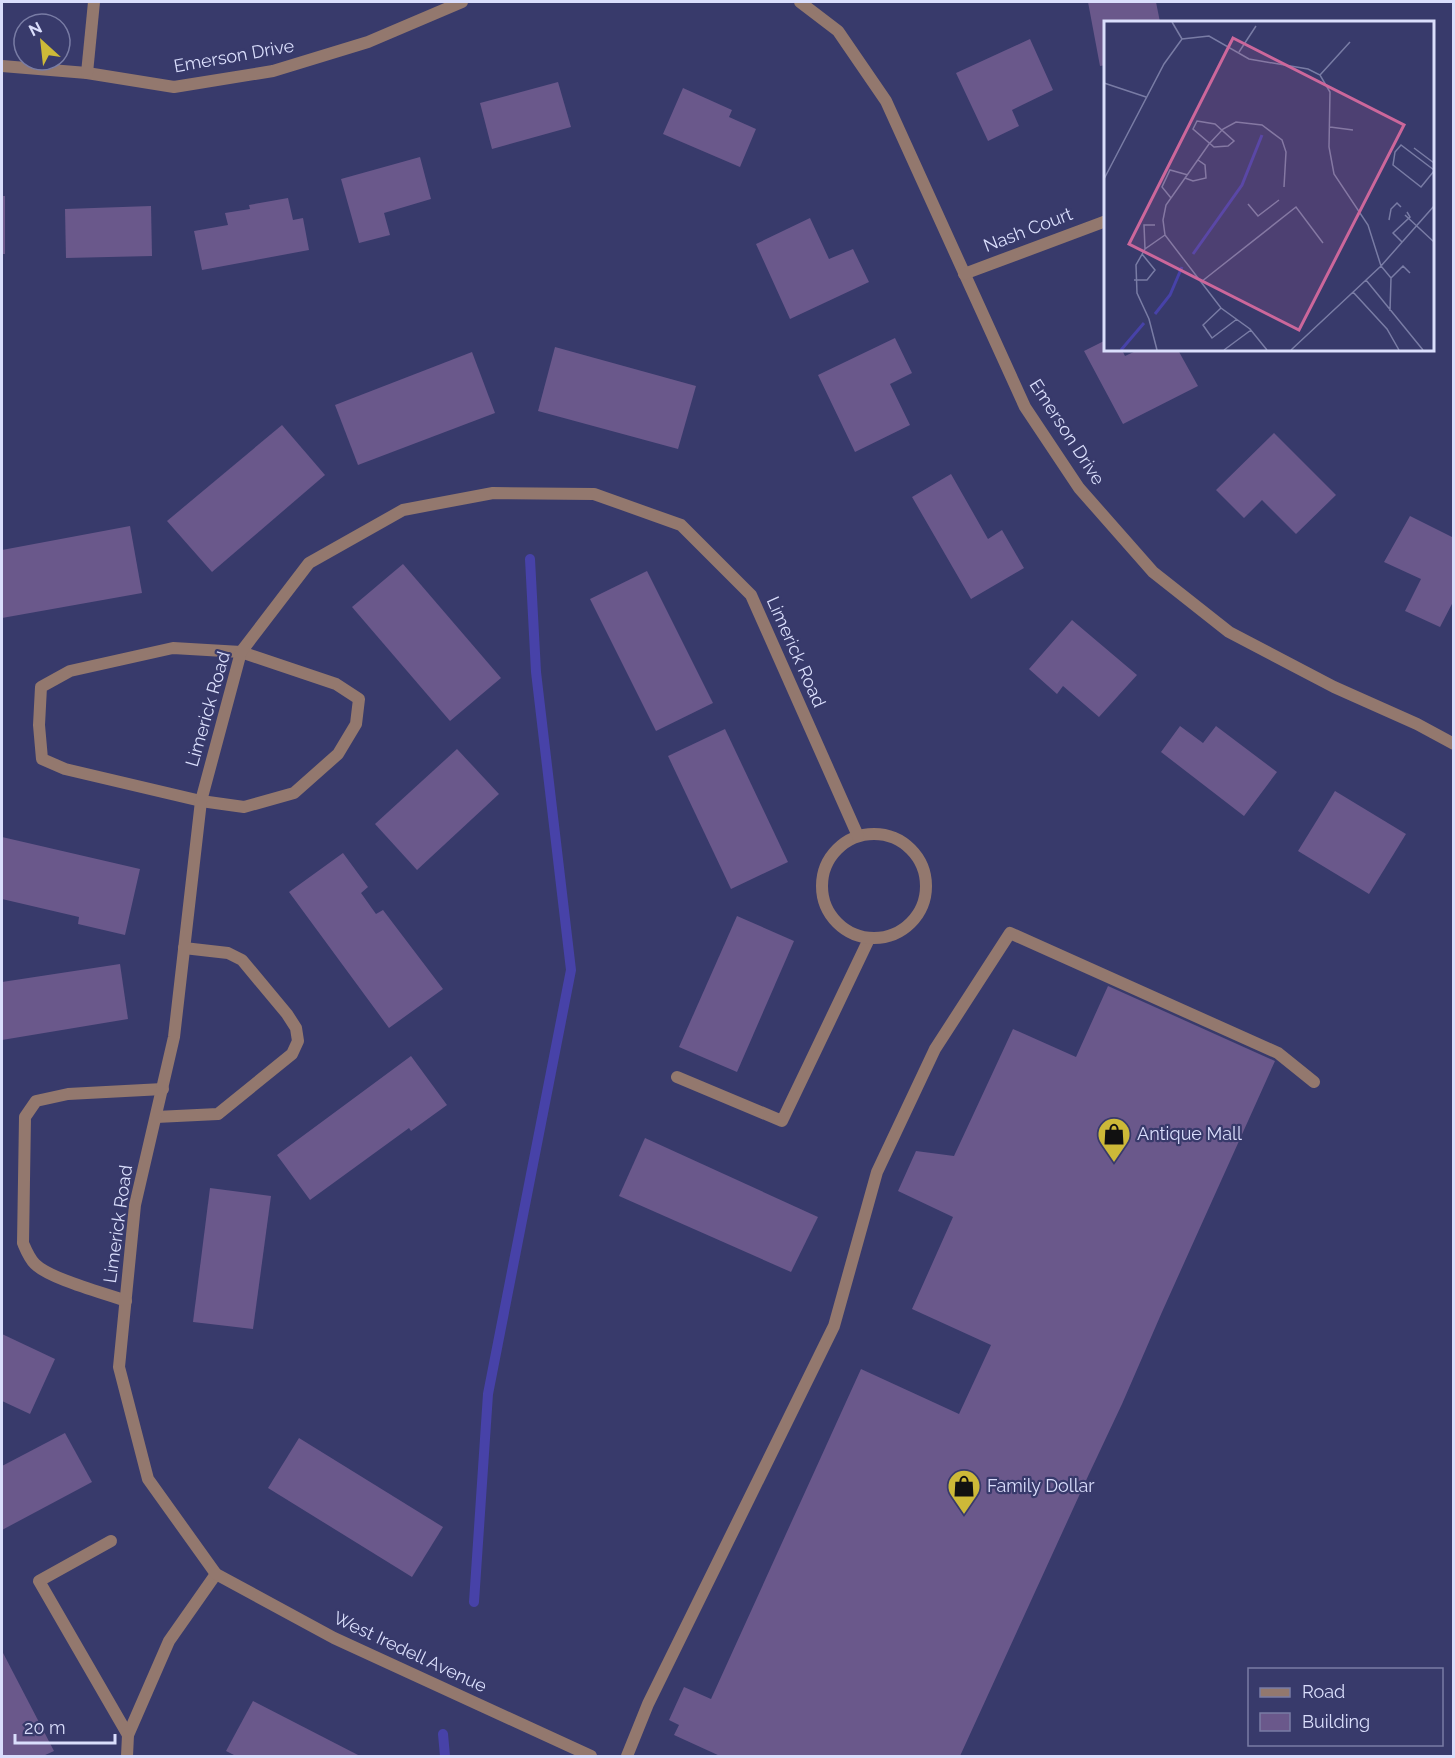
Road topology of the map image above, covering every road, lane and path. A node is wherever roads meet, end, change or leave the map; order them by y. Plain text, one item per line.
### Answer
1 (94, 2) edge
2 (462, 2) edge
3 (800, 2) edge
4 (2, 66) edge
5 (87, 73) junction
6 (1104, 221) edge
7 (964, 274) junction
8 (241, 652) junction
9 (1454, 744) edge
10 (201, 801) junction
11 (858, 836) junction
12 (869, 939) junction
13 (184, 948) junction
14 (677, 1077) dead end
15 (1314, 1082) dead end
16 (162, 1089) junction
17 (156, 1118) junction
18 (126, 1301) junction
19 (111, 1541) dead end
20 (216, 1574) junction
21 (128, 1735) junction
22 (127, 1756) edge
23 (591, 1756) edge
24 (627, 1756) edge

1 - 5 street
2 - 5 street, Emerson Drive
3 - 7 street, Emerson Drive
4 - 5 street, Emerson Drive
6 - 7 street, Nash Court
7 - 9 street, Emerson Drive
8 - 10 street, Limerick Road
8 - 10 street
8 - 10 street
8 - 11 street, Limerick Road
10 - 13 street, Limerick Road
11 - 12 street
11 - 12 street
12 - 14 street
13 - 16 street, Limerick Road
13 - 17 street
15 - 24 street
16 - 17 street, Limerick Road
16 - 18 street
17 - 18 street, Limerick Road
18 - 20 street, Limerick Road
19 - 21 street
20 - 21 street
20 - 23 street, West Iredell Avenue
21 - 22 street

